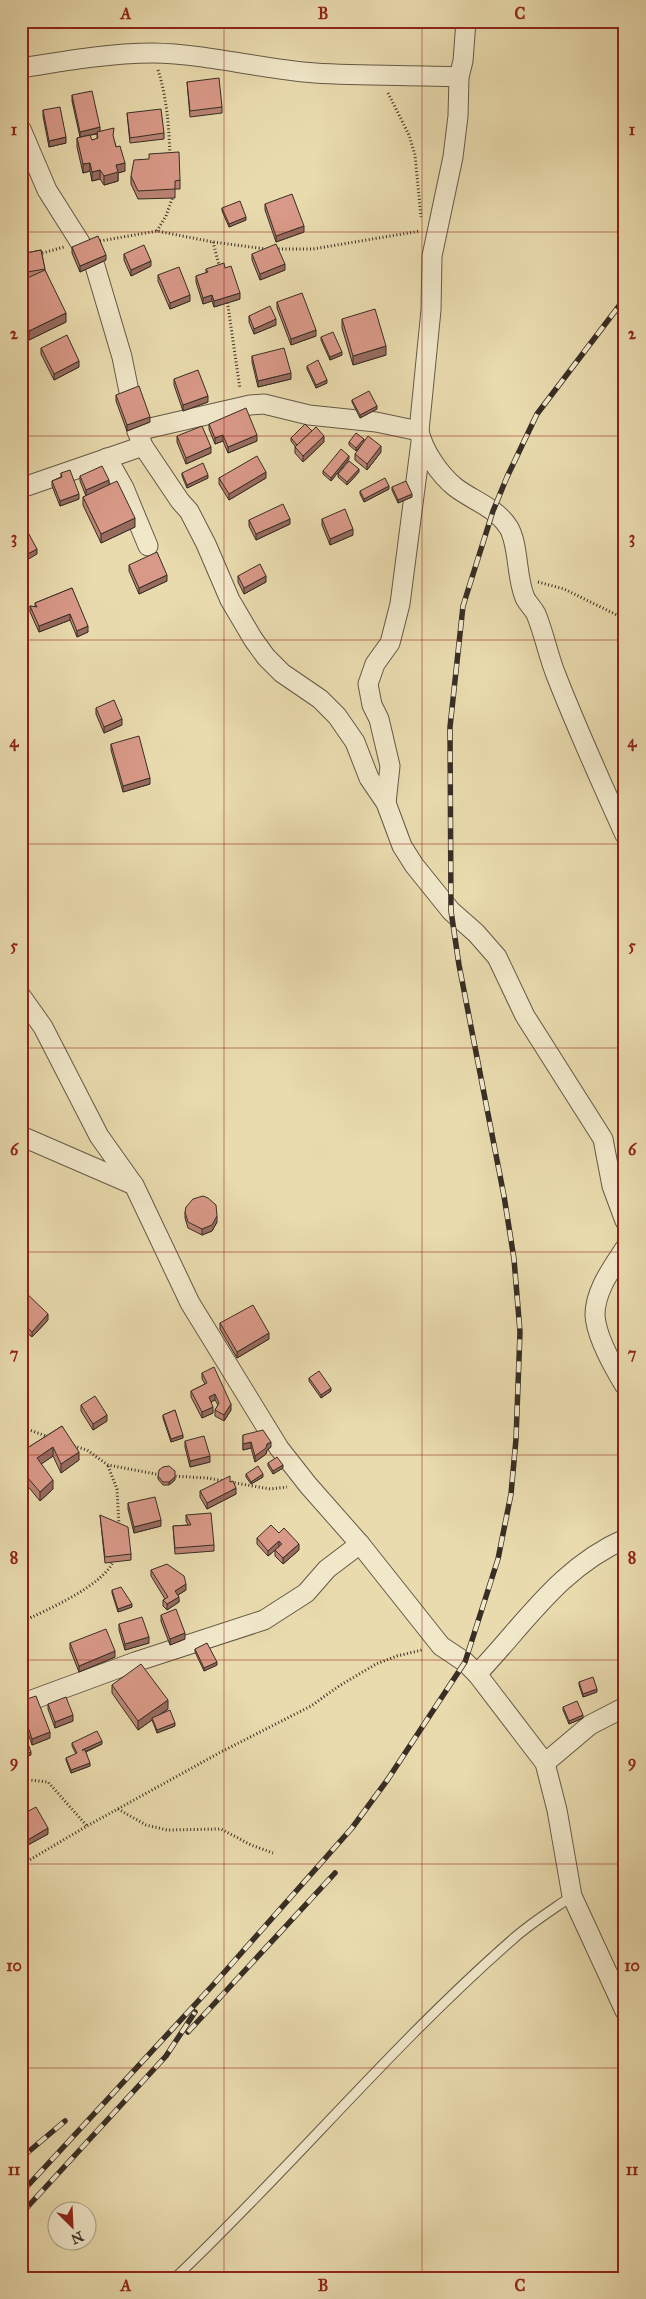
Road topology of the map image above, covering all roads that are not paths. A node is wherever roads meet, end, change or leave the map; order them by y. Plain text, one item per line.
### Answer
1 (466, 21) edge
2 (21, 68) edge
3 (459, 77) junction
4 (21, 129) edge
5 (420, 436) junction
6 (140, 439) junction
7 (107, 458) junction
8 (21, 488) edge
9 (148, 546) dead end
10 (386, 803) junction
11 (625, 835) edge
12 (21, 996) edge
13 (21, 1136) edge
14 (134, 1185) junction
15 (625, 1221) edge
16 (625, 1248) edge
17 (625, 1386) edge
18 (625, 1539) edge
19 (360, 1544) junction
20 (477, 1674) junction
21 (21, 1704) edge
22 (625, 1707) edge
23 (545, 1763) junction
24 (572, 1896) junction
25 (625, 2011) edge
26 (175, 2278) edge

1 - 3 street
2 - 3 street
3 - 5 street
4 - 6 street
5 - 6 street
5 - 10 street
5 - 11 street
6 - 7 street
6 - 10 street
7 - 8 street
7 - 9 street
10 - 15 street
12 - 14 street
13 - 14 street
14 - 19 street
16 - 17 street
18 - 20 street
19 - 20 street
19 - 21 street
20 - 23 street
22 - 23 street
23 - 24 street
24 - 25 street
24 - 26 lane

